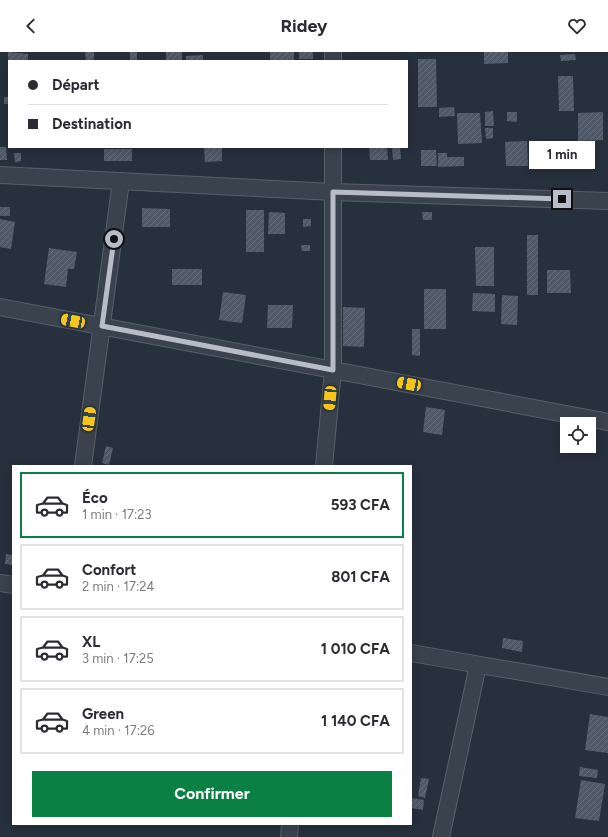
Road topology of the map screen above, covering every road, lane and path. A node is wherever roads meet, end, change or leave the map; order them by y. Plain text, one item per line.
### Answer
1 (333, 148) edge
2 (0, 175) edge
3 (121, 181) junction
4 (333, 192) junction
5 (608, 201) edge
6 (0, 307) edge
7 (102, 326) junction
8 (333, 370) junction
9 (608, 422) edge
10 (83, 465) edge
11 (324, 465) edge
12 (0, 583) edge
13 (12, 585) edge
14 (412, 653) edge
15 (478, 665) junction
16 (608, 687) edge
17 (290, 825) edge
18 (289, 837) edge
19 (441, 837) edge

1 - 4 street
2 - 3 street
3 - 4 street
3 - 7 street
4 - 5 street
4 - 8 street
6 - 7 street
7 - 8 street
7 - 10 street
8 - 9 street
8 - 11 street
12 - 13 street
14 - 15 street
15 - 16 street
15 - 19 street
17 - 18 street

